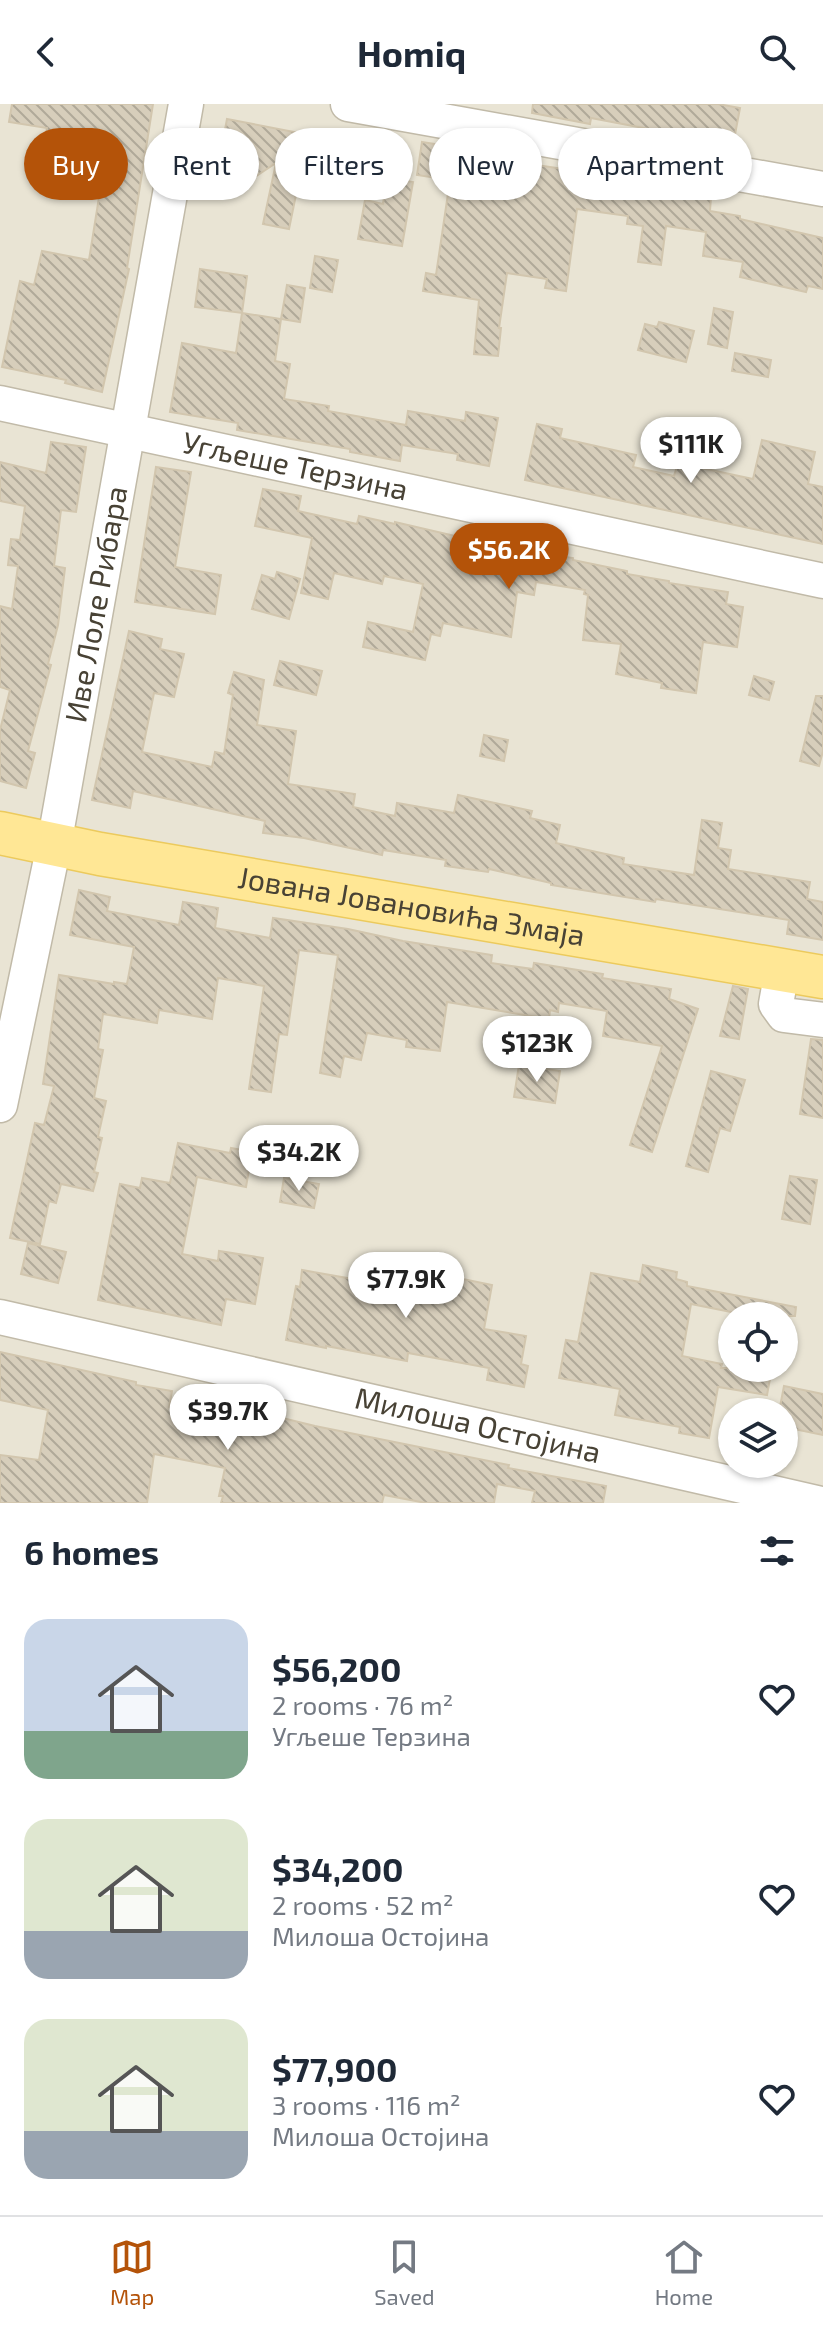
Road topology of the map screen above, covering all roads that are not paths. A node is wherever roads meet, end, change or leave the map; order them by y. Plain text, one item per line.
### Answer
1 (186, 104) edge
2 (363, 105) edge
3 (823, 189) edge
4 (0, 403) edge
5 (127, 432) junction
6 (823, 581) edge
7 (0, 833) edge
8 (54, 845) junction
9 (782, 970) junction
10 (823, 977) edge
11 (823, 1020) edge
12 (0, 1105) edge
13 (0, 1317) edge
14 (817, 1503) edge

1 - 5 street, Иве Лоле Рибара
2 - 3 street
4 - 5 street, Угљеше Терзина
5 - 6 street, Угљеше Терзина
5 - 8 street, Иве Лоле Рибара
7 - 8 main road, Јована Јовановића Змаја
8 - 9 main road, Јована Јовановића Змаја
8 - 12 street, Иве Лоле Рибара
9 - 10 main road, Јована Јовановића Змаја
9 - 11 street
13 - 14 street, Милоша Остојина

